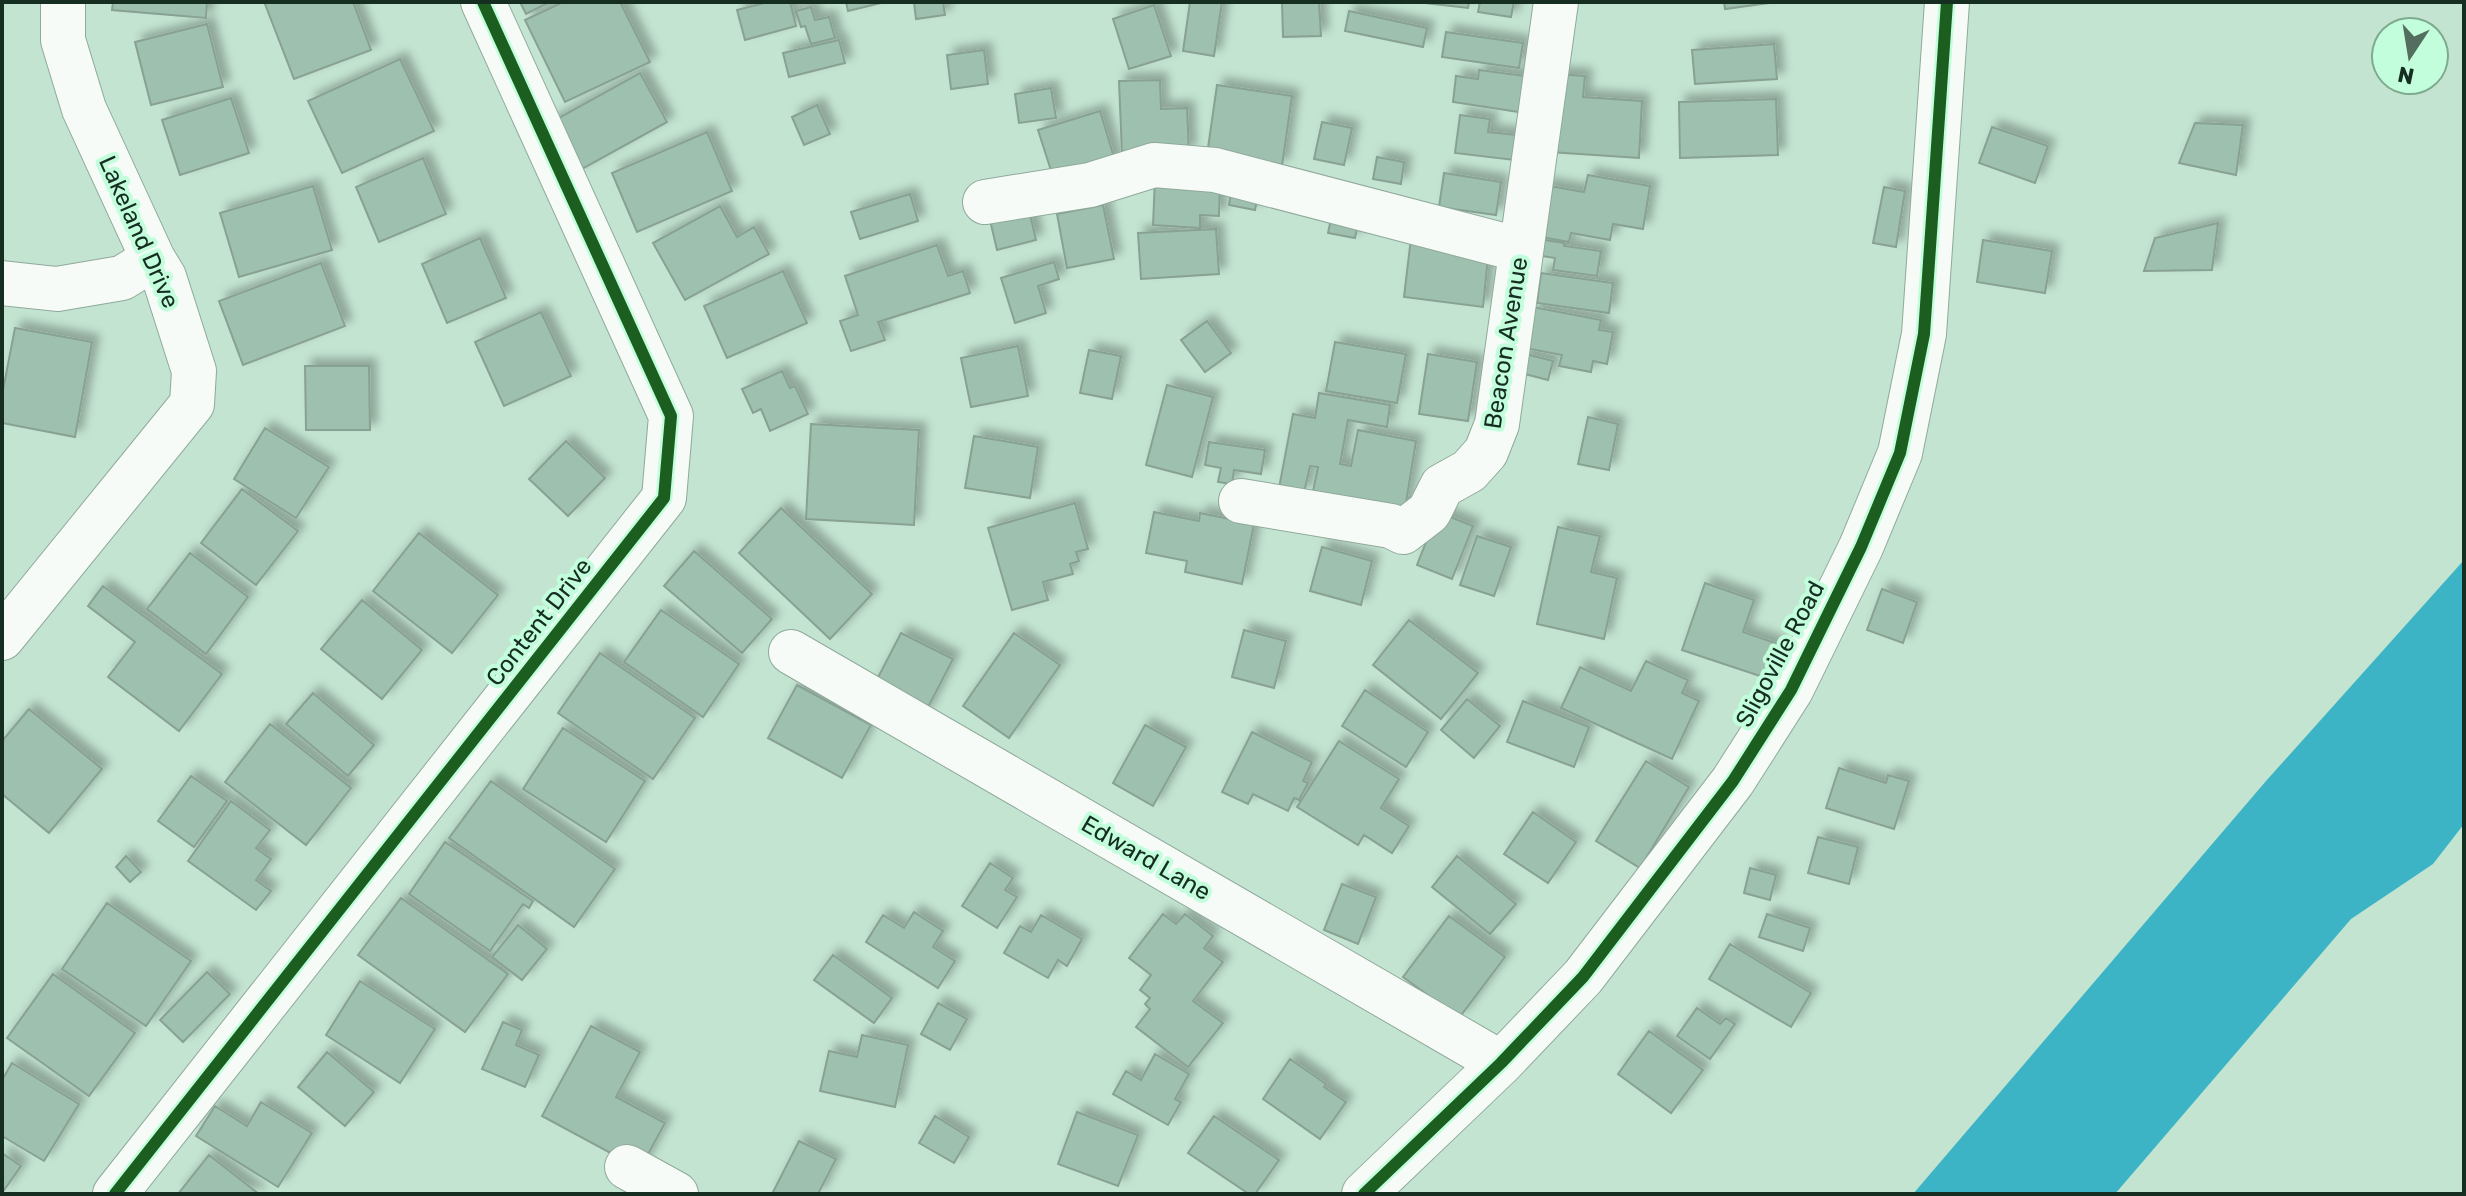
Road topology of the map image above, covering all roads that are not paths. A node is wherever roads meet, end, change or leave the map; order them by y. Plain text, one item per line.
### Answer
1 (63, 2) edge
2 (483, 2) edge
3 (1556, 2) edge
4 (1947, 2) edge
5 (985, 202) dead end
6 (1521, 250) junction
7 (153, 259) junction
8 (2, 283) edge
9 (1241, 501) dead end
10 (2, 638) edge
11 (791, 652) dead end
12 (1501, 1063) junction
13 (627, 1167) dead end
14 (115, 1194) edge
15 (676, 1194) edge
16 (1364, 1194) edge

1 - 7 street, Lakeland Drive
2 - 14 street, Content Drive
3 - 6 street, Beacon Avenue
4 - 12 street, Sligoville Road
5 - 6 street
6 - 9 street, Beacon Avenue
7 - 8 street
7 - 10 street, Lakeland Drive
11 - 12 street, Edward Lane
12 - 16 street, Sligoville Road
13 - 15 street

